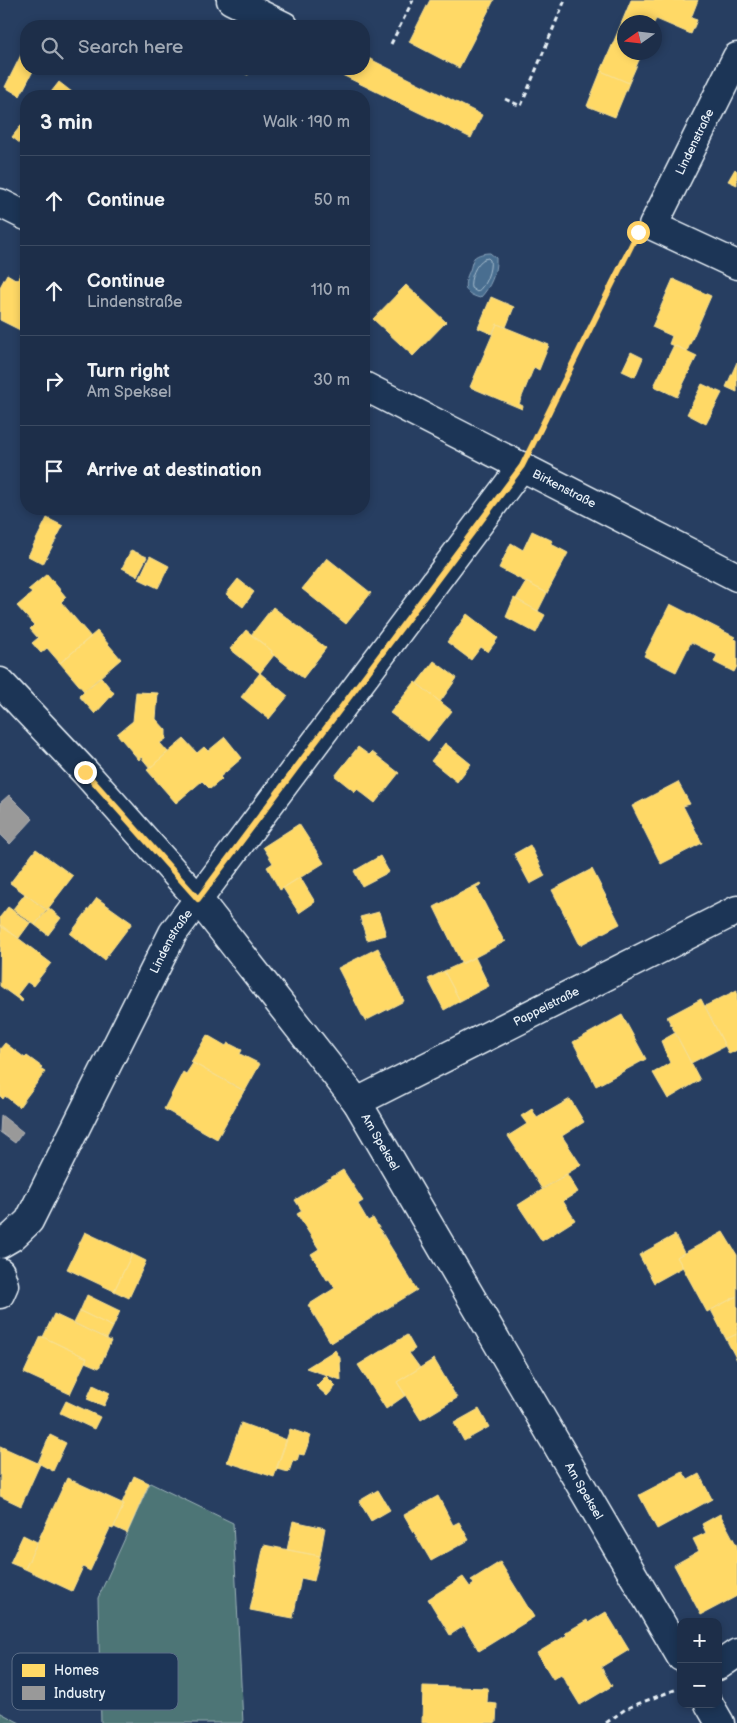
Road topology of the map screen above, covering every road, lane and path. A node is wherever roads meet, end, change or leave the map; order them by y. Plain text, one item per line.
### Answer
1 (231, 0) edge
2 (413, 0) edge
3 (565, 0) edge
4 (272, 20) edge
5 (391, 44) dead end
6 (737, 57) edge
7 (505, 99) dead end
8 (0, 203) edge
9 (20, 213) edge
10 (653, 226) junction
11 (737, 265) edge
12 (370, 389) edge
13 (522, 466) junction
14 (737, 578) edge
15 (0, 682) edge
16 (198, 899) junction
17 (737, 910) edge
18 (357, 1102) junction
19 (0, 1244) edge
20 (0, 1272) edge
21 (0, 1294) edge
22 (677, 1650) edge
23 (737, 1653) edge
24 (722, 1663) edge
25 (677, 1689) edge
26 (711, 1708) edge
27 (606, 1723) edge
28 (720, 1723) edge

1 - 4 street
2 - 5 path
3 - 7 path
6 - 10 street, Lindenstraße
8 - 9 street
10 - 11 street
10 - 13 path
12 - 13 street, Birkenstraße
13 - 14 street, Birkenstraße
13 - 16 street, Lindenstraße
15 - 16 street, Am Speksel
16 - 18 street, Am Speksel
16 - 19 street, Lindenstraße
17 - 18 street, Pappelstraße
18 - 22 street, Am Speksel
20 - 21 street
23 - 24 street
25 - 27 path
26 - 28 street

